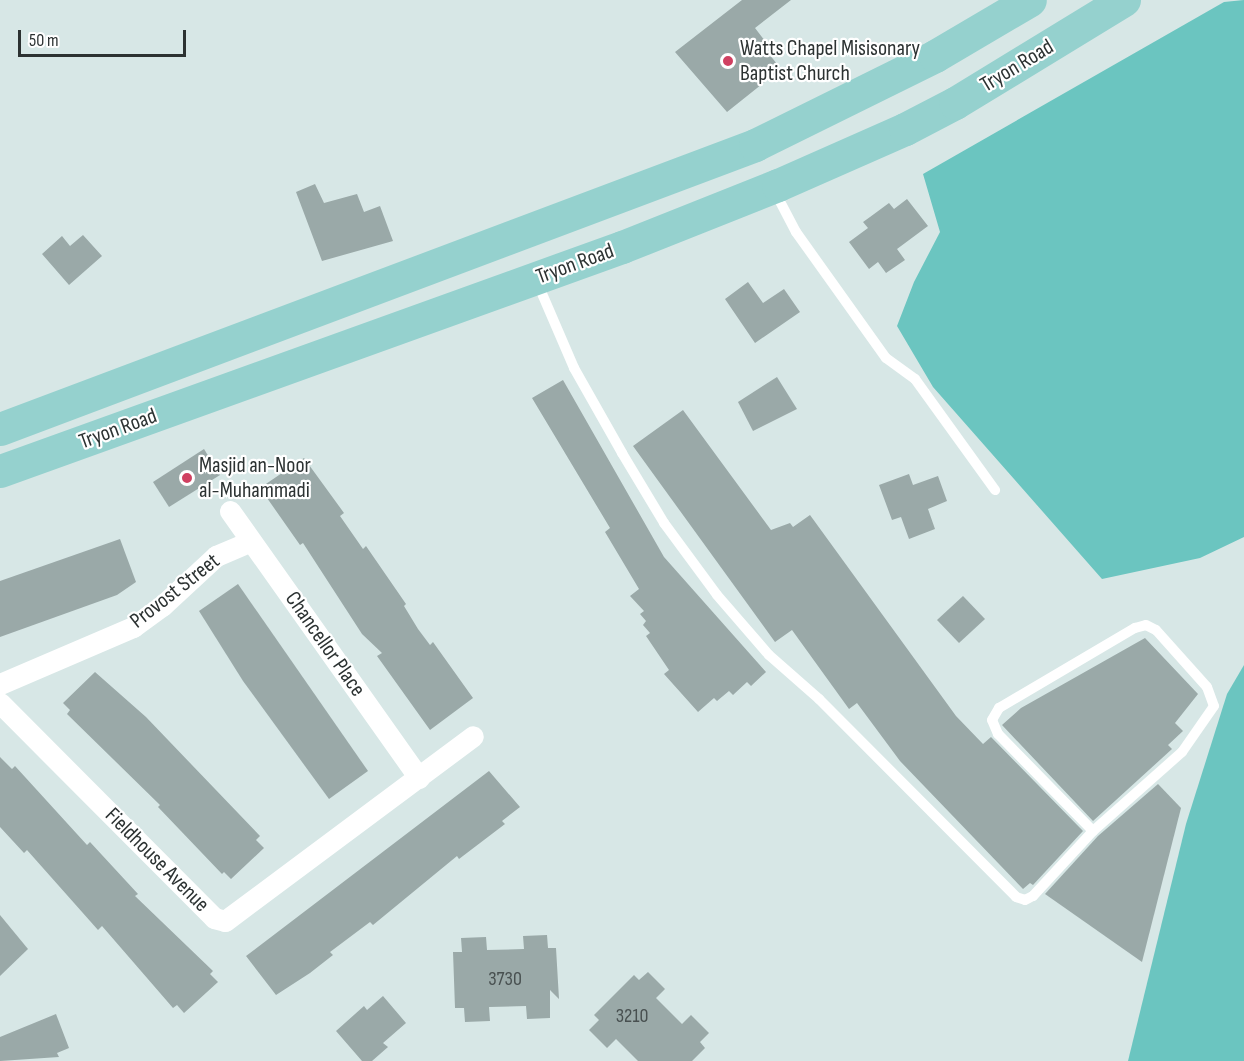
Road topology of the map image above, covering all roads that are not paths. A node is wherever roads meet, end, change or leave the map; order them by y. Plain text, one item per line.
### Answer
1 (1030, 0) edge
2 (1124, 0) edge
3 (648, 187) junction
4 (772, 187) junction
5 (536, 279) junction
6 (464, 305) junction
7 (0, 429) edge
8 (0, 471) edge
9 (995, 490) dead end
10 (230, 511) dead end
11 (251, 541) junction
12 (0, 684) edge
13 (0, 703) edge
14 (473, 736) dead end
15 (419, 778) junction
16 (1093, 831) junction

1 - 3 main road, Tryon Road
2 - 4 main road, Tryon Road
3 - 6 main road
3 - 7 main road, Tryon Road
4 - 5 main road, Tryon Road
4 - 9 lane
5 - 6 main road, Tryon Road
5 - 16 lane
6 - 8 main road, Tryon Road
10 - 11 street, Chancellor Place
11 - 12 street, Provost Street
11 - 15 street, Chancellor Place
13 - 15 street, Fieldhouse Avenue
14 - 15 street, Fieldhouse Avenue
16 - 16 lane

